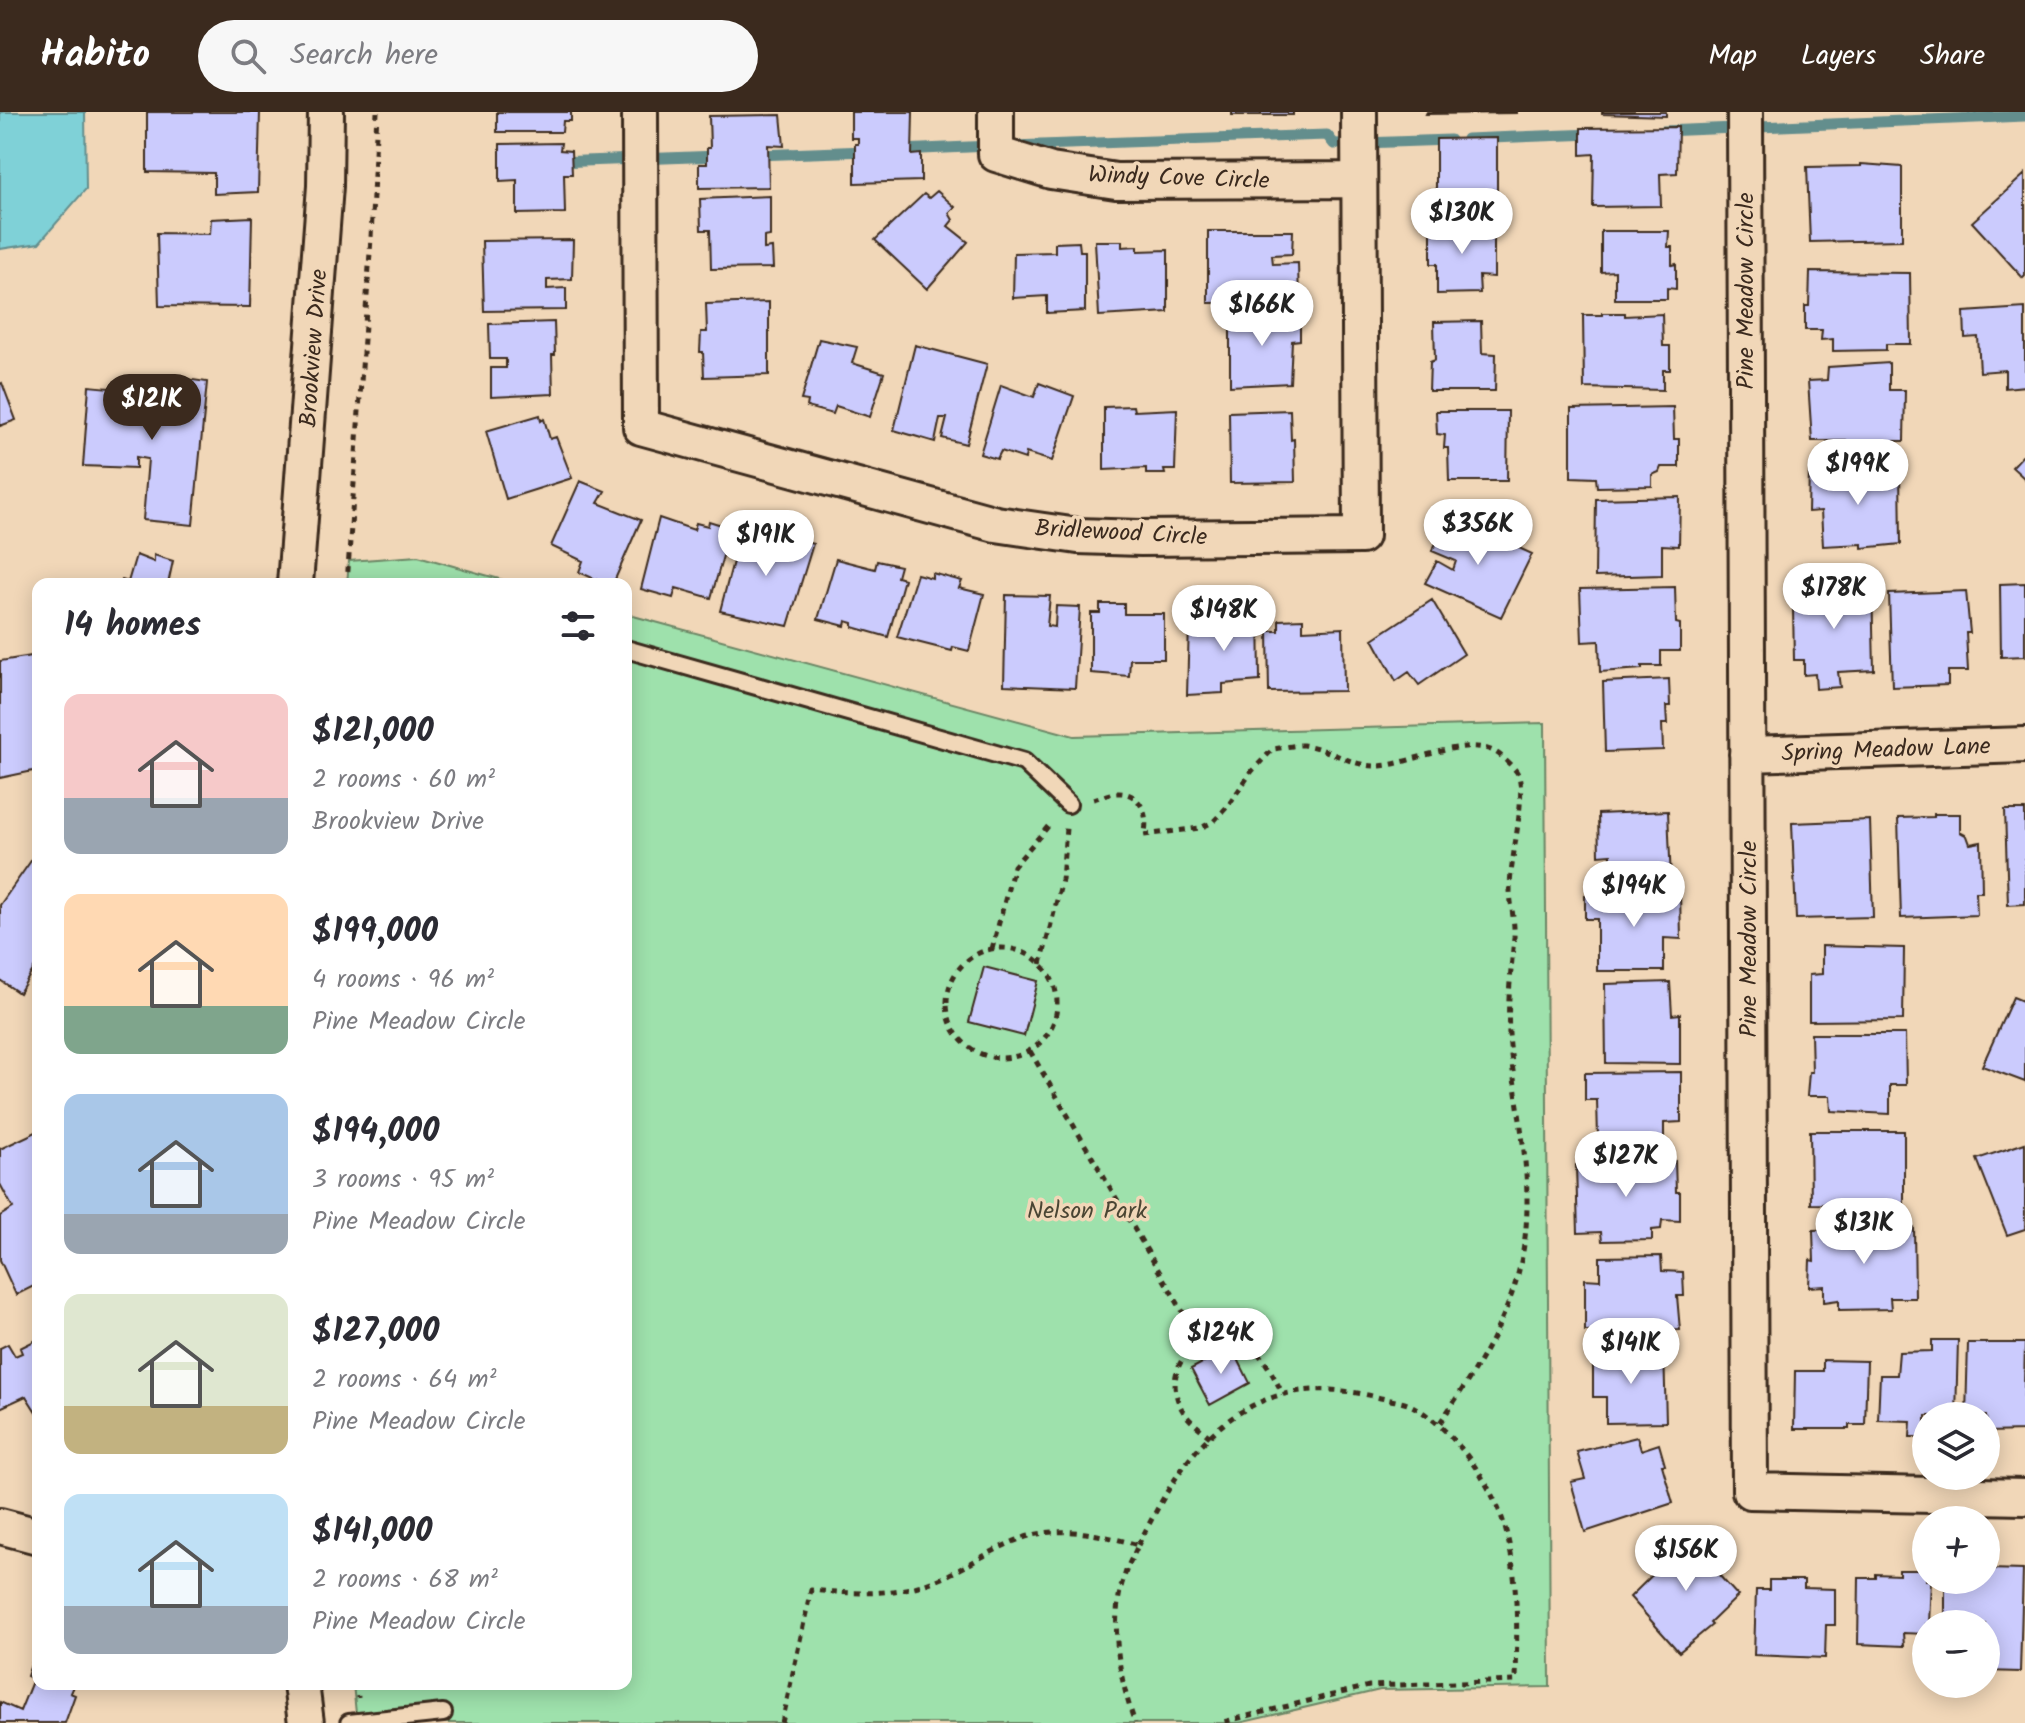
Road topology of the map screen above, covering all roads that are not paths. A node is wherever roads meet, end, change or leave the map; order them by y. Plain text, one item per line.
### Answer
1 (326, 112) edge
2 (640, 112) edge
3 (996, 112) edge
4 (1359, 112) edge
5 (1745, 112) edge
6 (1359, 180) junction
7 (295, 578) edge
8 (632, 651) edge
9 (2025, 745) edge
10 (1747, 754) junction
11 (1068, 804) road end
12 (2025, 1497) edge
13 (0, 1526) edge
14 (32, 1534) edge
15 (302, 1690) edge
16 (443, 1713) dead end
17 (306, 1723) edge
18 (349, 1723) edge

1 - 7 street, Brookview Drive
2 - 6 street, Bridlewood Circle
3 - 6 street, Windy Cove Circle
4 - 6 street, Bridlewood Circle
5 - 10 street, Pine Meadow Circle
8 - 11 lane
9 - 10 street, Spring Meadow Lane
10 - 12 street, Pine Meadow Circle
13 - 14 street
15 - 17 street
16 - 18 lane

